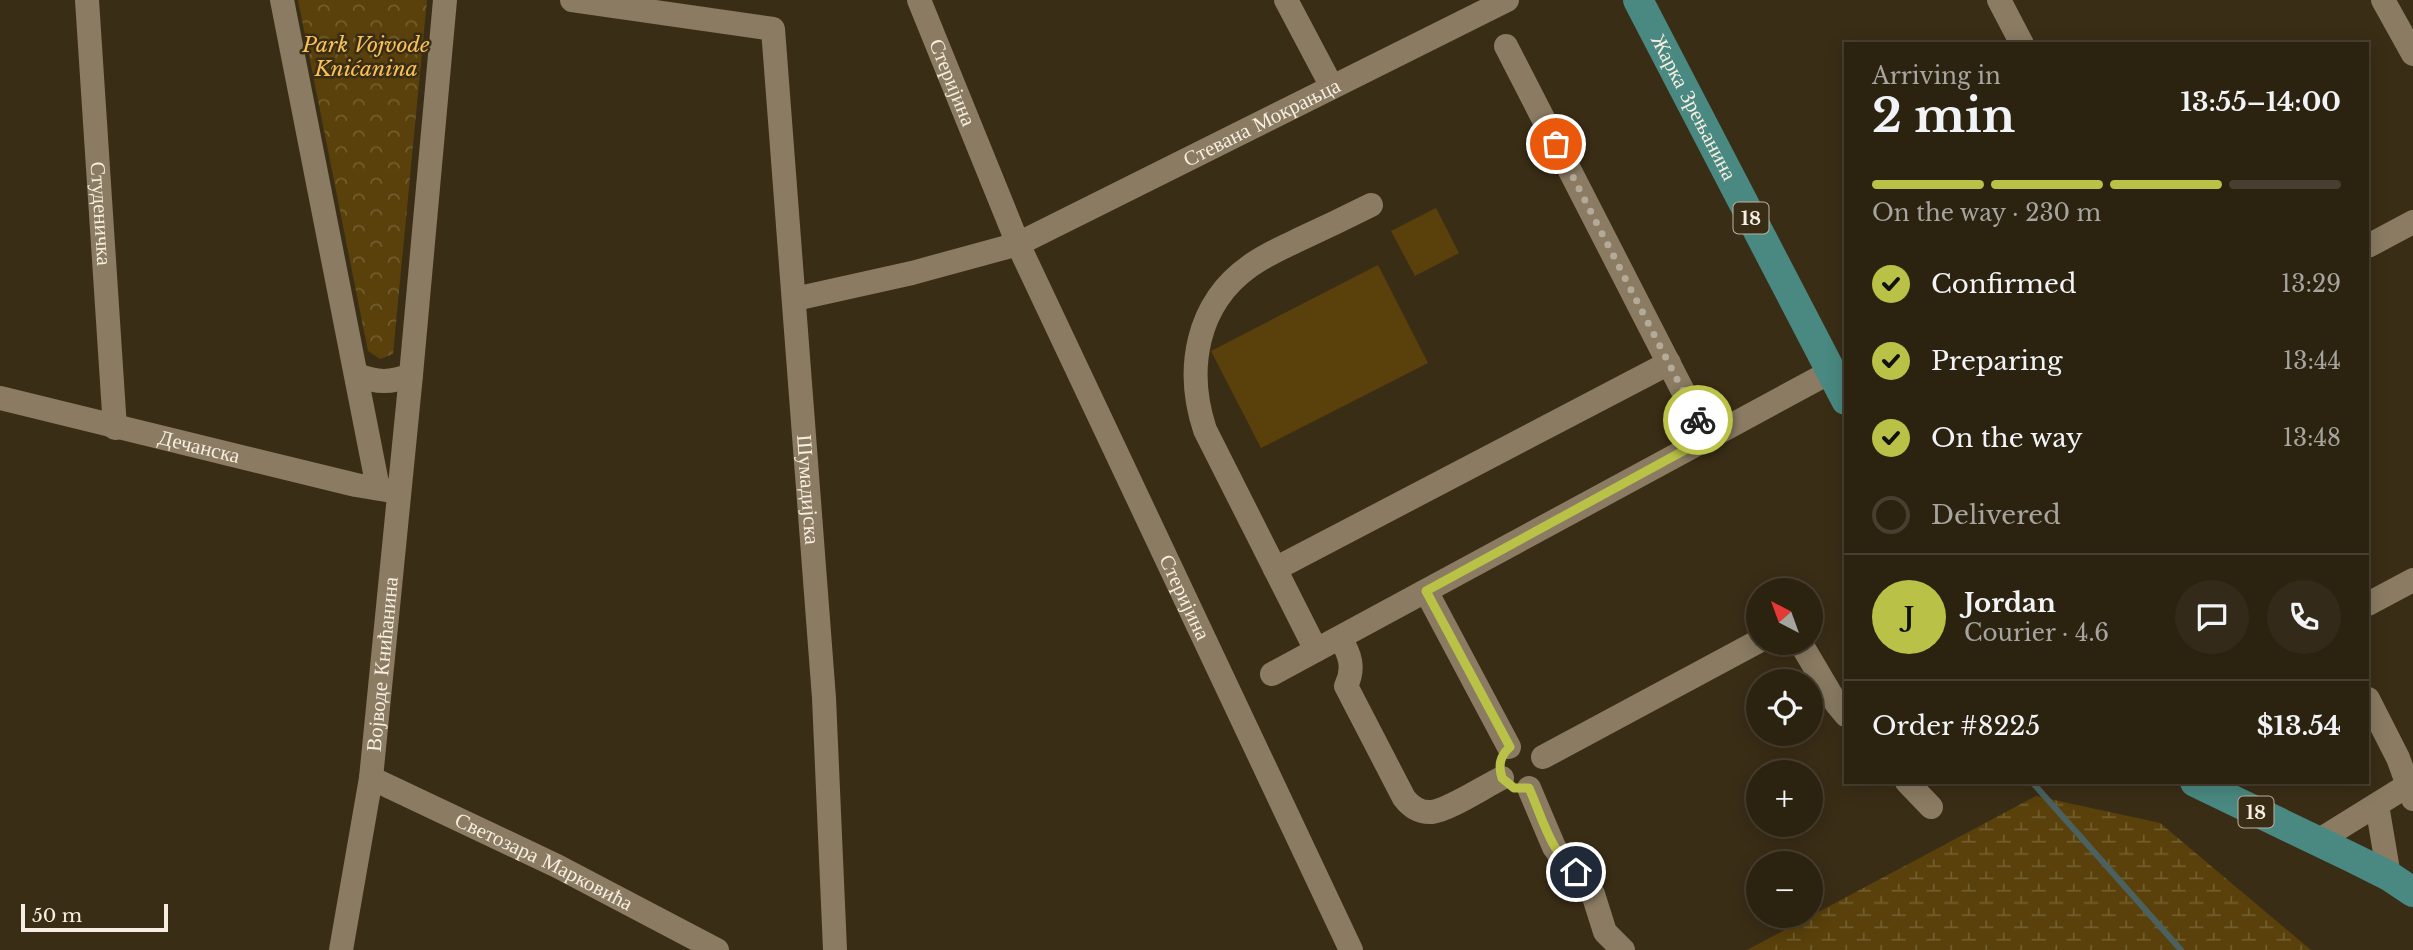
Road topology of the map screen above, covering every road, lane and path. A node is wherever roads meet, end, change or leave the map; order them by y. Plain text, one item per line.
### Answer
1 (87, 0) edge
2 (282, 0) edge
3 (445, 0) edge
4 (572, 0) edge
5 (919, 0) edge
6 (1286, 0) edge
7 (1507, 0) edge
8 (1638, 0) edge
9 (1999, 0) edge
10 (2383, 0) edge
11 (2021, 42) edge
12 (1506, 46) dead end
13 (2413, 54) edge
14 (1332, 87) junction
15 (1371, 205) dead end
16 (2413, 222) edge
17 (1018, 244) junction
18 (2369, 245) edge
19 (795, 299) junction
20 (1669, 363) junction
21 (1832, 371) junction
22 (357, 375) junction
23 (411, 375) junction
24 (1844, 396) edge
25 (0, 398) edge
26 (116, 428) junction
27 (1707, 438) junction
28 (388, 490) junction
29 (1275, 569) junction
30 (2413, 580) edge
31 (1426, 591) junction
32 (2369, 603) edge
33 (1340, 638) junction
34 (1746, 648) edge
35 (1316, 650) junction
36 (1808, 655) edge
37 (1272, 674) dead end
38 (2369, 701) edge
39 (1844, 712) edge
40 (1510, 747) junction
41 (1543, 757) junction
42 (371, 778) junction
43 (1502, 778) junction
44 (1909, 784) edge
45 (2199, 784) edge
46 (1529, 788) junction
47 (2411, 789) edge
48 (2376, 805) junction
49 (1931, 807) dead end
50 (2318, 841) junction
51 (2401, 884) edge
52 (341, 950) edge
53 (717, 950) edge
54 (835, 950) edge
55 (1351, 950) edge
56 (1623, 950) edge

1 - 26 street, Студеничка
2 - 22 street, Војводе Книћанина
3 - 23 street, Војводе Книћанина
4 - 19 street, Шумадијска
5 - 17 street, Стеријина
6 - 14 street
7 - 14 street, Стевана Мокрањца
8 - 21 main road, Жарка Зрењанина / 18
9 - 11 street
10 - 13 street
12 - 20 street
14 - 17 street, Стевана Мокрањца
15 - 29 street
16 - 18 street
17 - 19 street
17 - 55 street, Стеријина
19 - 54 street, Шумадијска
20 - 27 street
20 - 29 street
21 - 24 main road, Жарка Зрењанина / 18
21 - 27 street
22 - 23 street
22 - 28 street, Војводе Книћанина
23 - 28 street, Војводе Книћанина
25 - 26 street, Дечанска
26 - 28 street, Дечанска
27 - 31 street
28 - 42 street, Војводе Книћанина
29 - 35 street
30 - 32 street
31 - 33 street
31 - 40 street
33 - 35 street
33 - 43 street
34 - 41 street
35 - 37 street
36 - 39 street
38 - 47 street
40 - 41 street
40 - 43 street
41 - 46 street
42 - 52 street, Војводе Книћанина
42 - 53 street, Светозара Марковића
43 - 46 street
44 - 49 street
45 - 50 main road, 18
46 - 56 street
47 - 48 street
48 - 50 street
48 - 51 street
50 - 51 main road, 18

